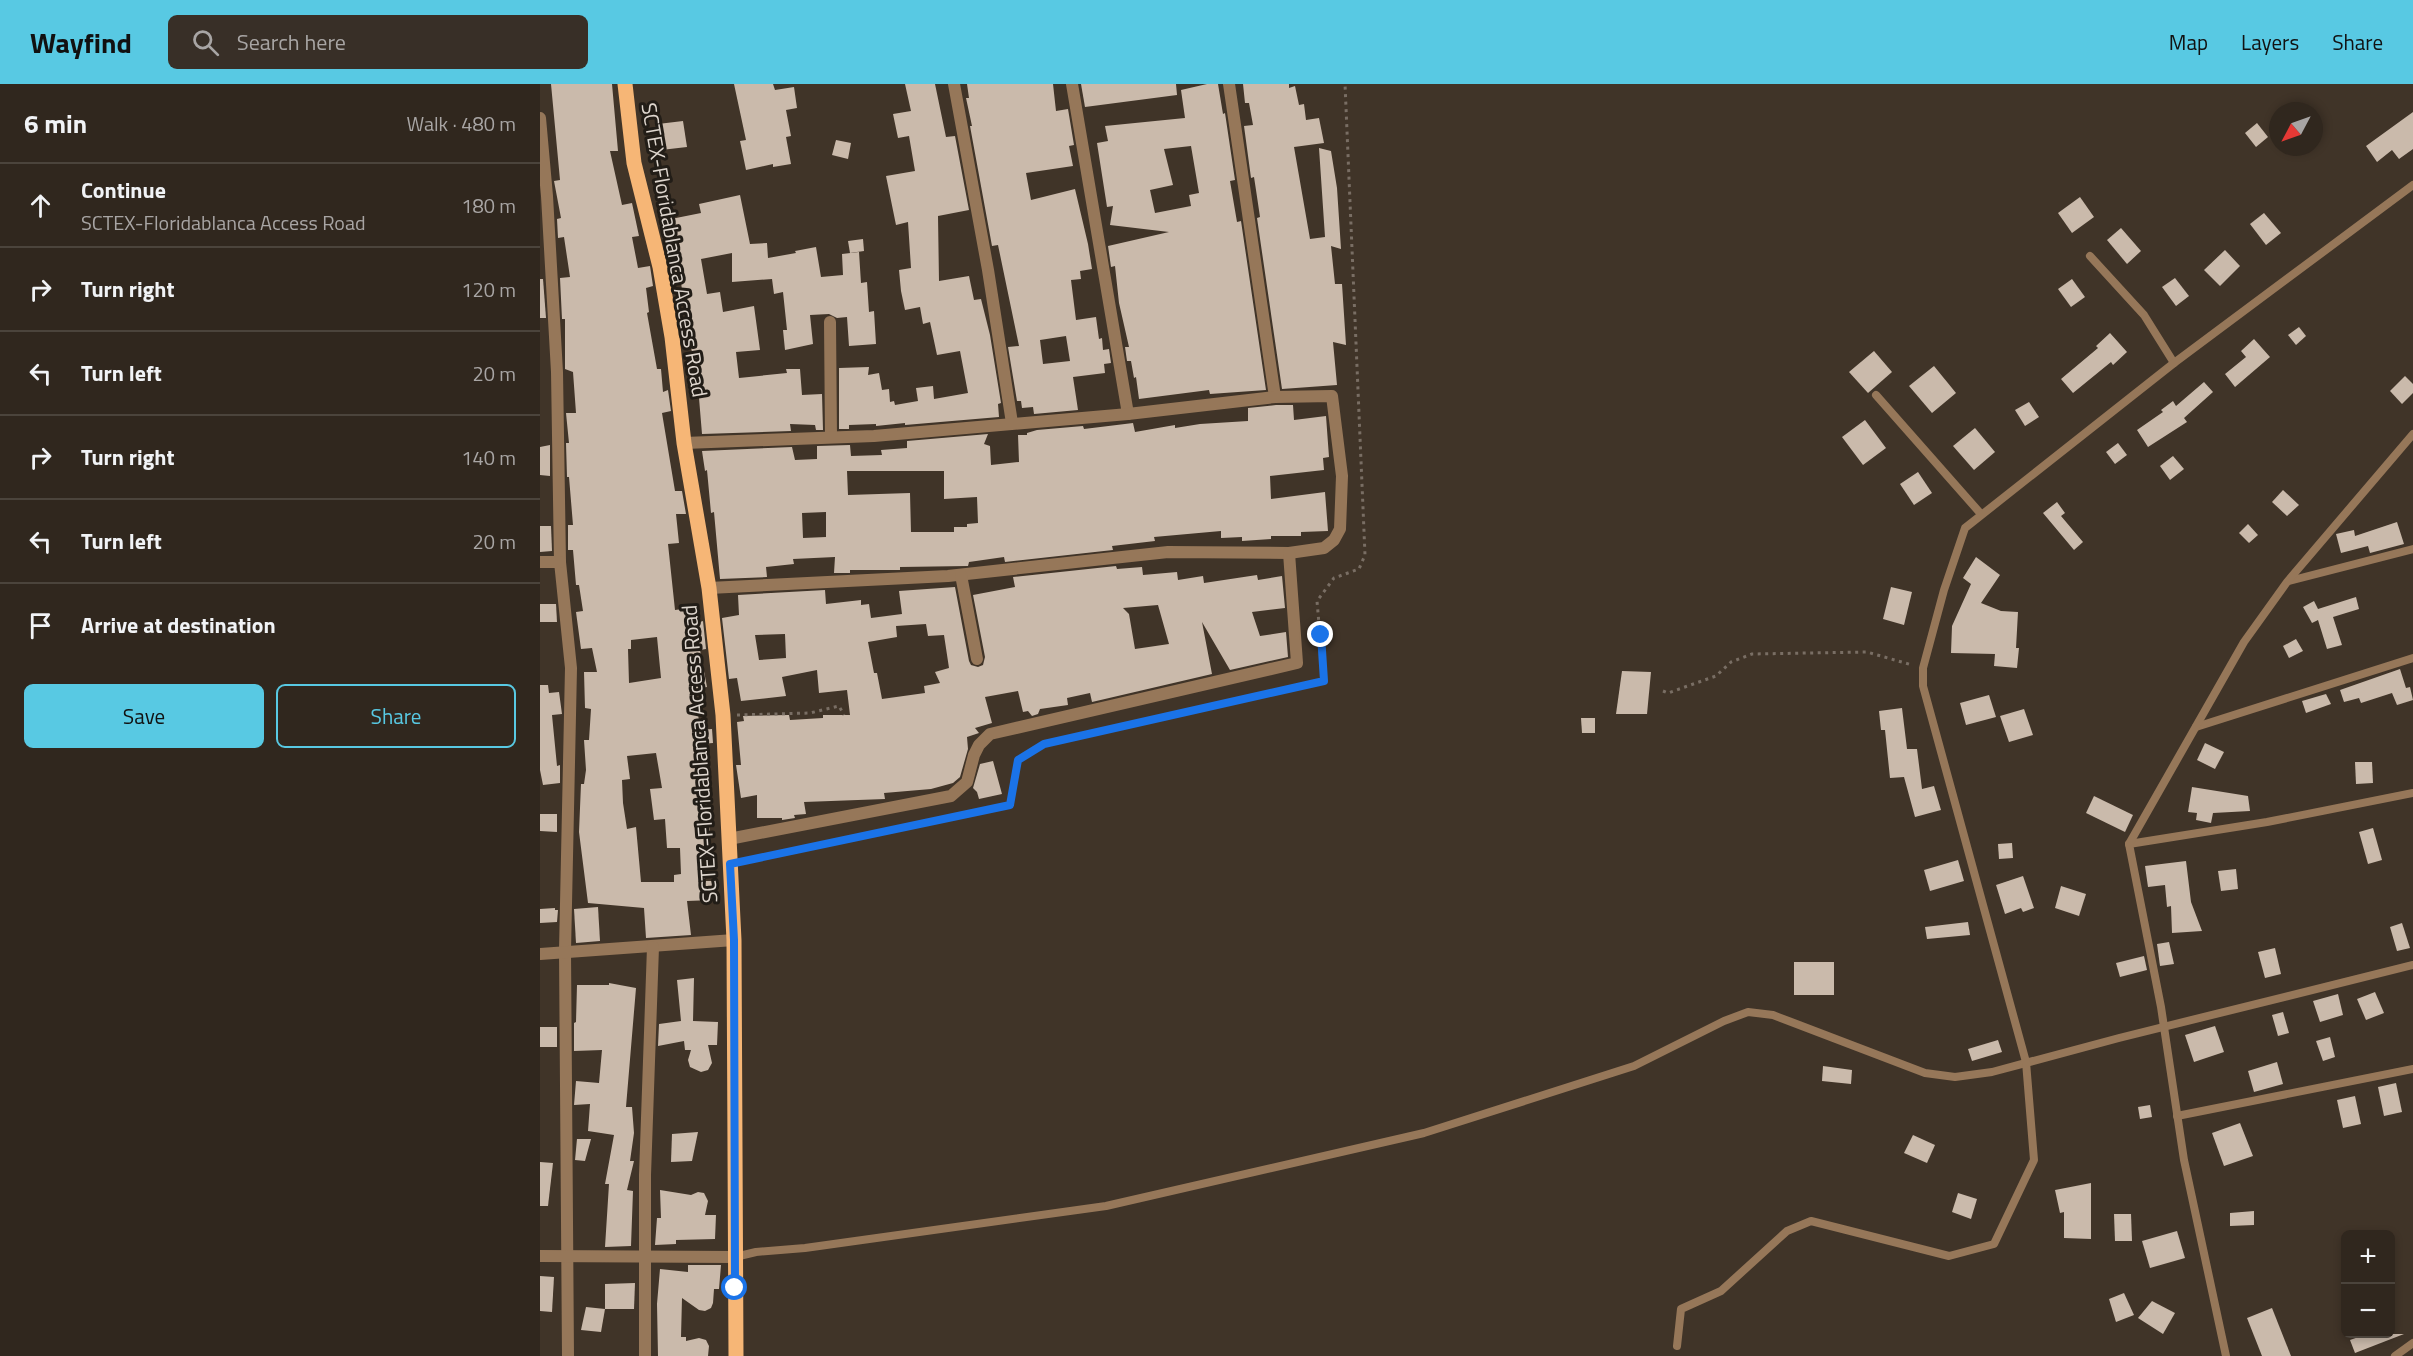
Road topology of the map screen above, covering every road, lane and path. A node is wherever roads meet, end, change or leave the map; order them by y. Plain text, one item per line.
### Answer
1 (625, 84) edge
2 (954, 84) edge
3 (1072, 84) edge
4 (1229, 84) edge
5 (1345, 84) edge
6 (540, 118) edge
7 (2413, 185) edge
8 (2090, 256) dead end
9 (830, 322) dead end
10 (2174, 363) junction
11 (1876, 394) dead end
12 (1275, 398) junction
13 (1128, 414) junction
14 (1012, 423) junction
15 (2413, 434) edge
16 (831, 437) junction
17 (684, 443) junction
18 (1981, 514) junction
19 (2413, 549) edge
20 (1288, 553) junction
21 (540, 562) edge
22 (560, 562) junction
23 (961, 575) junction
24 (2287, 582) junction
25 (709, 588) junction
26 (2413, 658) edge
27 (977, 659) dead end
28 (1923, 668) junction
29 (1663, 691) dead end
30 (723, 715) junction
31 (844, 715) dead end
32 (2196, 727) junction
33 (2413, 793) edge
34 (729, 839) junction
35 (2129, 844) junction
36 (730, 864) junction
37 (734, 940) junction
38 (653, 947) junction
39 (565, 951) junction
40 (540, 954) edge
41 (2413, 965) edge
42 (2163, 1027) junction
43 (2026, 1062) junction
44 (2413, 1069) edge
45 (2177, 1116) junction
46 (540, 1256) edge
47 (569, 1256) junction
48 (644, 1257) junction
49 (735, 1257) junction
50 (2413, 1343) edge
51 (1677, 1346) dead end
52 (568, 1356) edge
53 (645, 1356) edge
54 (736, 1356) edge
55 (2226, 1356) edge
56 (2396, 1356) edge

1 - 17 main road, SCTEX-Floridablanca Access Road
2 - 14 street
3 - 13 street
4 - 12 street
5 - 36 path
6 - 22 street
7 - 10 lane
8 - 10 lane
9 - 16 street
10 - 18 lane
11 - 18 lane
12 - 13 street
12 - 20 street
13 - 14 street
14 - 16 street
15 - 24 lane
16 - 17 street
17 - 25 main road, SCTEX-Floridablanca Access Road
18 - 28 lane
19 - 24 lane
20 - 23 street
20 - 34 street
21 - 22 street
22 - 39 street
23 - 25 street
23 - 27 street
24 - 32 lane
25 - 30 main road, SCTEX-Floridablanca Access Road
26 - 32 lane
28 - 29 path
28 - 43 lane
30 - 31 path
30 - 34 main road, SCTEX-Floridablanca Access Road
32 - 35 lane
33 - 35 lane
34 - 36 main road, SCTEX-Floridablanca Access Road
35 - 42 lane
36 - 37 main road, SCTEX-Floridablanca Access Road
37 - 38 street
37 - 49 main road, SCTEX-Floridablanca Access Road
38 - 39 street
38 - 48 street
39 - 40 street
39 - 47 street
41 - 42 lane
42 - 43 lane
42 - 45 lane
43 - 49 lane
43 - 51 lane
44 - 45 lane
45 - 55 lane
46 - 47 street
47 - 48 street
47 - 52 street
48 - 49 street
48 - 53 street
49 - 54 main road, SCTEX-Floridablanca Access Road
50 - 56 lane

